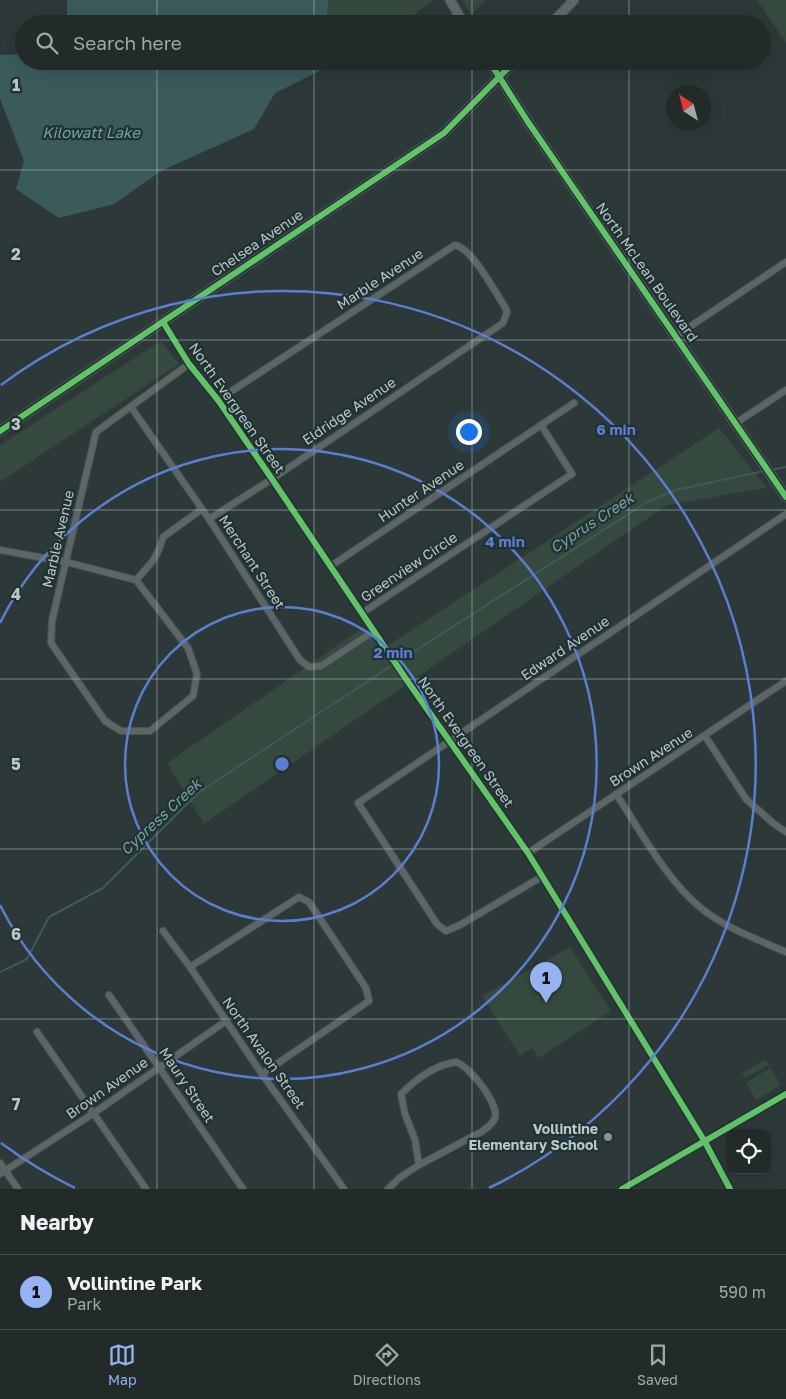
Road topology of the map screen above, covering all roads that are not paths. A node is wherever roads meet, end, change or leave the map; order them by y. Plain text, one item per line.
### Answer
1 (450, 0) edge
2 (574, 0) edge
3 (459, 15) edge
4 (560, 15) edge
5 (494, 70) edge
6 (507, 70) edge
7 (499, 78) junction
8 (786, 262) edge
9 (162, 322) junction
10 (503, 323) joint
11 (676, 336) junction
12 (189, 364) junction
13 (786, 390) edge
14 (218, 400) junction
15 (574, 403) dead end
16 (131, 407) junction
17 (736, 423) junction
18 (541, 426) junction
19 (0, 431) edge
20 (272, 479) junction
21 (786, 497) edge
22 (202, 509) junction
23 (786, 514) edge
24 (209, 519) junction
25 (0, 550) edge
26 (66, 562) junction
27 (331, 566) junction
28 (136, 580) junction
29 (362, 613) junction
30 (374, 631) junction
31 (786, 681) edge
32 (705, 736) junction
33 (450, 740) junction
34 (616, 794) junction
35 (786, 832) edge
36 (528, 853) junction
37 (543, 876) junction
38 (163, 931) dead end
39 (786, 952) edge
40 (190, 967) junction
41 (109, 995) dead end
42 (226, 1021) junction
43 (38, 1032) dead end
44 (160, 1066) junction
45 (262, 1074) junction
46 (786, 1094) edge
47 (94, 1113) junction
48 (705, 1142) junction
49 (0, 1163) edge
50 (420, 1165) junction
51 (3, 1172) edge
52 (18, 1189) edge
53 (146, 1189) edge
54 (242, 1189) edge
55 (344, 1189) edge
56 (388, 1189) edge
57 (624, 1189) edge
58 (730, 1189) edge

1 - 3 main road
2 - 4 main road
5 - 7 main road, North McLean Boulevard
6 - 7 main road, Chelsea Avenue
7 - 9 main road, Chelsea Avenue
7 - 11 main road, North McLean Boulevard
8 - 11 street
9 - 12 street, North Evergreen Street
9 - 19 main road, Chelsea Avenue
10 - 14 street, Marble Avenue
10 - 20 street, Eldridge Avenue
11 - 17 main road, North McLean Boulevard
12 - 14 street, North Evergreen Street
12 - 16 street, Marble Avenue
13 - 17 street
14 - 20 street, North Evergreen Street
15 - 18 street, Hunter Avenue
16 - 22 street, Merchant Street
16 - 26 street, Marble Avenue
17 - 21 main road, North McLean Boulevard
18 - 27 street, Hunter Avenue
18 - 29 street, Greenview Circle
20 - 24 street, Eldridge Avenue
20 - 27 street, North Evergreen Street
22 - 24 street, Merchant Street
22 - 28 street
23 - 33 street, Edward Avenue
24 - 30 street, Merchant Street
25 - 26 street
26 - 28 street
26 - 28 street, Marble Avenue
27 - 29 street, North Evergreen Street
29 - 30 street, North Evergreen Street
30 - 33 street, North Evergreen Street
31 - 32 street, Brown Avenue
32 - 34 street, Brown Avenue
32 - 35 street
33 - 36 street, North Evergreen Street
33 - 37 street, Edward Avenue
34 - 36 street, Brown Avenue
34 - 39 street
36 - 37 street, North Evergreen Street
37 - 48 street, North Evergreen Street
38 - 40 street, North Avalon Street
40 - 42 street, North Avalon Street
40 - 45 street
41 - 44 street, Maury Street
42 - 44 street, Brown Avenue
42 - 45 street, North Avalon Street
43 - 47 street
44 - 47 street, Brown Avenue
44 - 54 street, Maury Street
45 - 55 street, North Avalon Street
46 - 48 street
47 - 51 street, Brown Avenue
47 - 53 street
48 - 57 street
48 - 58 street, North Evergreen Street
49 - 51 street
50 - 50 street
50 - 56 street
51 - 52 street

